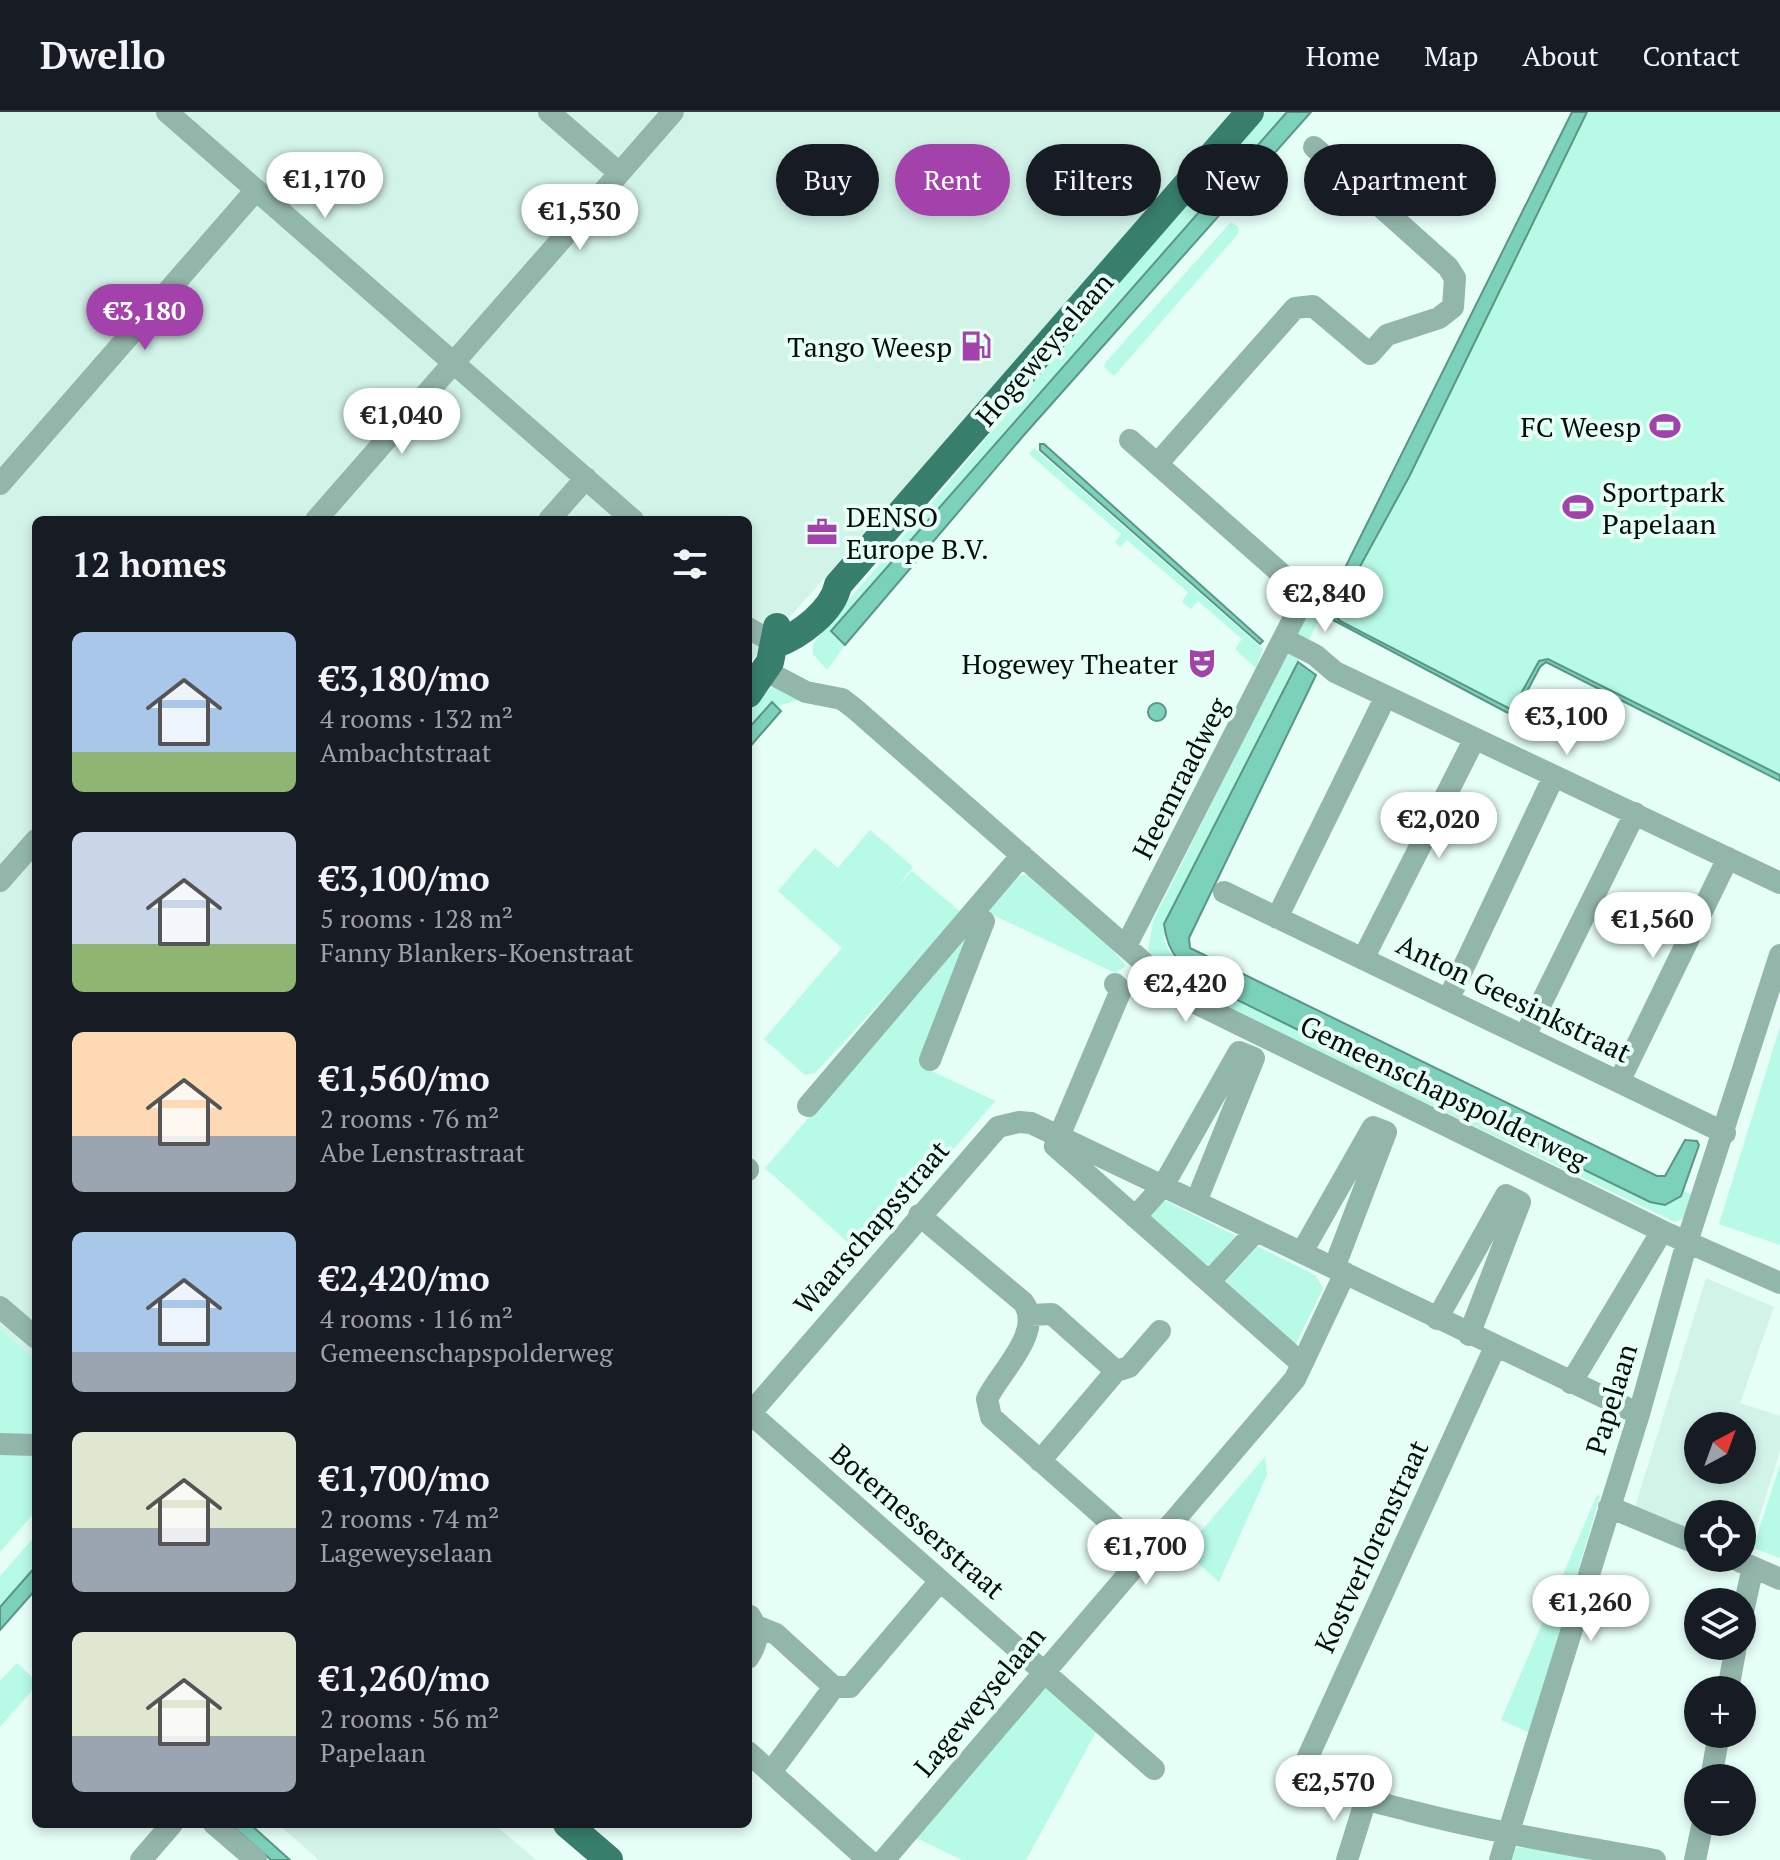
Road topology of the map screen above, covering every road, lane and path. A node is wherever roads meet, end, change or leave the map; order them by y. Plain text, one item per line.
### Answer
1 (167, 112) edge
2 (549, 112) edge
3 (673, 112) edge
4 (1250, 112) edge
5 (619, 173) junction
6 (256, 190) junction
7 (1391, 216) edge
8 (454, 362) junction
9 (1130, 440) dead end
10 (1157, 464) junction
11 (586, 478) junction
12 (0, 484) edge
13 (319, 516) edge
14 (553, 516) edge
15 (629, 516) edge
16 (752, 615) edge
17 (766, 633) edge
18 (1284, 639) junction
19 (766, 671) junction
20 (752, 689) edge
21 (1386, 696) junction
22 (1474, 740) junction
23 (1554, 776) junction
24 (1635, 813) junction
25 (32, 845) edge
26 (1022, 855) junction
27 (1728, 858) junction
28 (0, 881) edge
29 (1780, 883) edge
30 (1224, 892) dead end
31 (971, 915) junction
32 (1277, 918) junction
33 (1126, 946) junction
34 (1780, 955) edge
35 (1363, 959) junction
36 (1115, 984) dead end
37 (1448, 1000) junction
38 (1525, 1036) junction
39 (1251, 1045) junction
40 (930, 1060) dead end
41 (1619, 1082) junction
42 (1393, 1101) junction
43 (808, 1106) dead end
44 (1378, 1129) junction
45 (1725, 1133) junction
46 (1059, 1136) junction
47 (1529, 1164) junction
48 (1163, 1186) junction
49 (1512, 1198) junction
50 (1196, 1202) junction
51 (919, 1215) junction
52 (1135, 1217) junction
53 (1256, 1231) junction
54 (1662, 1231) junction
55 (1687, 1242) junction
56 (1302, 1252) junction
57 (1340, 1270) junction
58 (1209, 1282) junction
59 (1780, 1283) edge
60 (0, 1307) edge
61 (1030, 1315) junction
62 (0, 1317) edge
63 (1437, 1319) junction
64 (1160, 1331) dead end
65 (32, 1335) edge
66 (1469, 1335) junction
67 (32, 1345) edge
68 (1495, 1347) junction
69 (1302, 1364) junction
70 (1116, 1371) junction
71 (1571, 1383) junction
72 (752, 1410) edge
73 (1639, 1414) junction
74 (752, 1417) edge
75 (0, 1444) edge
76 (32, 1445) edge
77 (1040, 1461) junction
78 (1609, 1507) junction
79 (1684, 1538) edge
80 (1145, 1553) junction
81 (1756, 1568) edge
82 (1780, 1579) edge
83 (940, 1581) junction
84 (752, 1620) edge
85 (752, 1652) edge
86 (1042, 1671) junction
87 (834, 1687) junction
88 (752, 1755) edge
89 (1154, 1769) dead end
90 (771, 1772) junction
91 (1366, 1799) junction
92 (169, 1828) edge
93 (219, 1828) edge
94 (572, 1828) edge
95 (1508, 1834) junction
96 (1700, 1836) edge
97 (1619, 1857) edge
98 (148, 1858) edge
99 (256, 1860) edge
100 (609, 1860) edge
101 (868, 1860) edge
102 (884, 1860) edge
103 (1347, 1860) edge
104 (1500, 1860) edge
105 (1655, 1860) edge
106 (1695, 1860) edge

1 - 6 street
2 - 5 street
3 - 5 street
4 - 17 main road, Hogeweyselaan
5 - 8 street
6 - 8 street
6 - 12 street
7 - 10 street
8 - 11 street
8 - 13 street
9 - 10 street, Heemraadweg
10 - 18 street, Heemraadweg
11 - 14 street
11 - 15 street
16 - 17 street
17 - 19 main road
18 - 21 street
18 - 33 street, Heemraadweg
19 - 20 main road
19 - 26 street, Gemeenschapspolderweg
21 - 22 street
21 - 32 street
22 - 23 street
22 - 35 street
23 - 24 street
23 - 37 street
24 - 27 street
24 - 38 street
25 - 28 street
26 - 31 street
26 - 33 street, Gemeenschapspolderweg
27 - 29 street
27 - 41 street
30 - 32 street, Anton Geesinkstraat
31 - 40 street
31 - 43 street
32 - 35 street, Anton Geesinkstraat
33 - 39 street, Gemeenschapspolderweg
34 - 45 street, Papelaan
35 - 37 street, Anton Geesinkstraat
36 - 46 street
37 - 38 street, Anton Geesinkstraat
38 - 41 street, Anton Geesinkstraat
39 - 42 street, Gemeenschapspolderweg
39 - 48 street
39 - 50 street
41 - 45 street, Anton Geesinkstraat
42 - 44 street
42 - 47 street, Gemeenschapspolderweg
44 - 56 street
44 - 57 street
45 - 55 street, Papelaan
46 - 48 street, Waarschapsstraat
46 - 51 street, Waarschapsstraat
46 - 52 street
47 - 49 street
47 - 54 street, Gemeenschapspolderweg
48 - 50 street, Waarschapsstraat
48 - 52 street
49 - 63 street
49 - 66 street
50 - 53 street, Waarschapsstraat
51 - 61 street
51 - 72 street, Waarschapsstraat
52 - 58 street
53 - 56 street, Waarschapsstraat
53 - 58 street
54 - 55 street, Gemeenschapspolderweg
54 - 71 street, Papelaan
55 - 59 street, Gemeenschapspolderweg
55 - 73 street, Papelaan
56 - 57 street, Waarschapsstraat
57 - 63 street, Waarschapsstraat
57 - 69 street, Lageweyselaan
58 - 69 street
60 - 65 street
61 - 70 street
61 - 77 street
62 - 67 street
63 - 66 street, Waarschapsstraat
64 - 70 street
66 - 68 street, Waarschapsstraat
68 - 71 street, Waarschapsstraat
68 - 91 street, Kostverlorenstraat
69 - 80 street, Lageweyselaan
70 - 77 street
71 - 73 street, Waarschapsstraat
73 - 78 street, Papelaan
74 - 83 street, Boternesserstraat
75 - 76 street
77 - 80 street
78 - 79 street
78 - 95 street, Papelaan
80 - 86 street, Lageweyselaan
81 - 82 street
83 - 86 street, Boternesserstraat
83 - 87 street
84 - 85 street
84 - 87 street
86 - 89 street, Boternesserstraat
86 - 102 street, Lageweyselaan
87 - 90 street
88 - 90 street
90 - 101 street
91 - 95 street
91 - 103 street
92 - 98 street
93 - 99 street
94 - 100 main road
95 - 97 street
95 - 104 street, Papelaan
96 - 106 street
97 - 105 street

